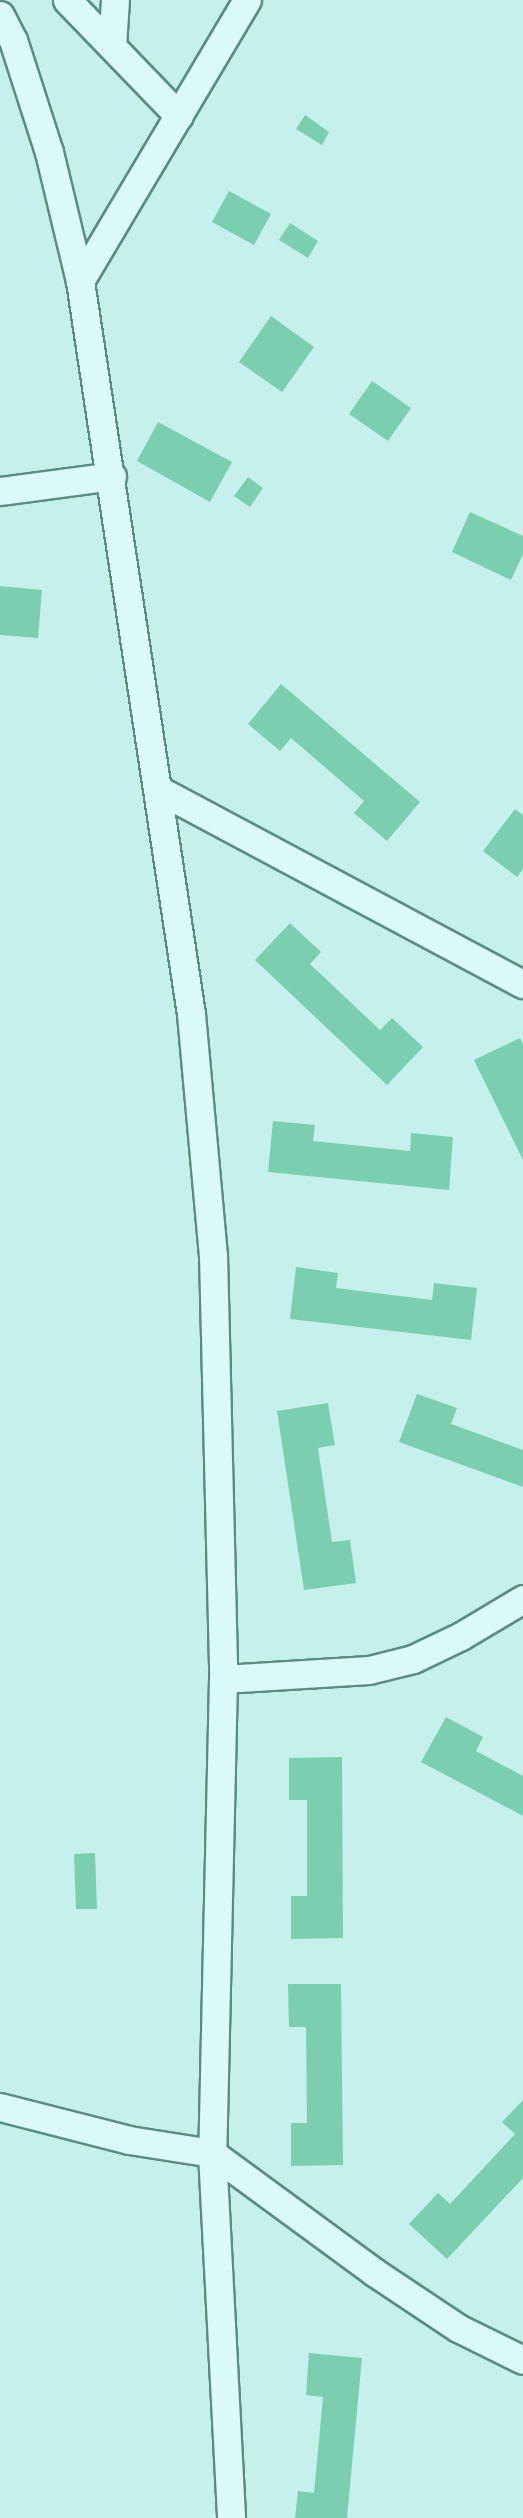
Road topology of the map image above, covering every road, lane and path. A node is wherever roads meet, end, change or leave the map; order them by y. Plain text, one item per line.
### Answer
1 (67, 0) edge
2 (115, 0) edge
3 (247, 0) edge
4 (0, 15) edge
5 (112, 46) junction
6 (179, 116) junction
7 (80, 281) junction
8 (112, 476) junction
9 (0, 491) edge
10 (159, 790) junction
11 (523, 984) edge
12 (523, 1599) edge
13 (223, 1679) junction
14 (0, 2107) edge
15 (212, 2153) junction
16 (523, 2360) edge
17 (231, 2518) edge

1 - 5 street
2 - 5 street
3 - 6 street
4 - 7 street
5 - 6 street
6 - 7 street
7 - 8 street
8 - 9 street
8 - 10 street
10 - 11 street
10 - 13 street
12 - 13 street
13 - 15 street
14 - 15 street
15 - 16 street
15 - 17 street

